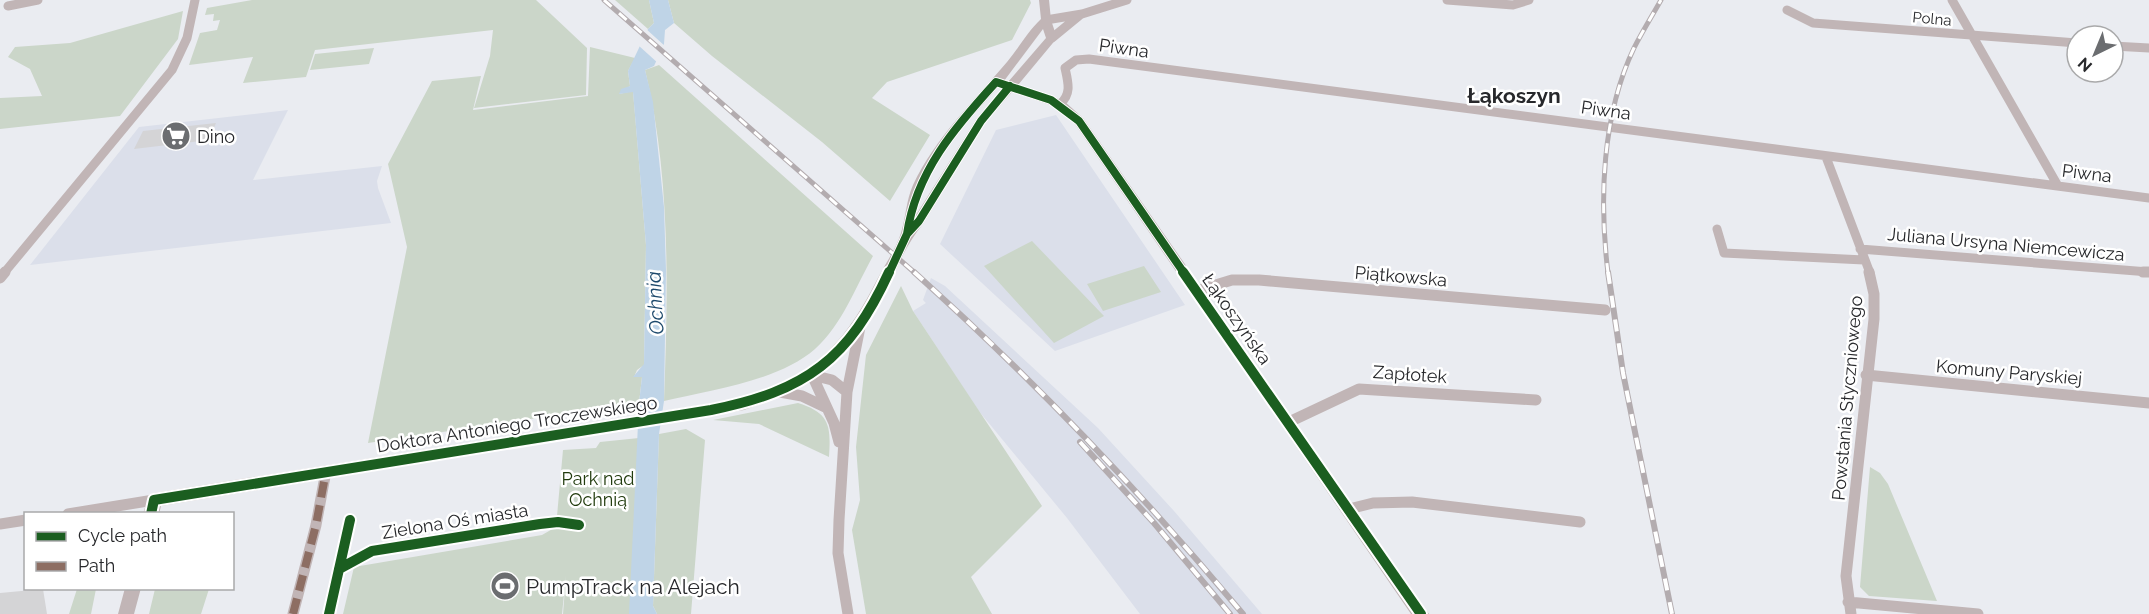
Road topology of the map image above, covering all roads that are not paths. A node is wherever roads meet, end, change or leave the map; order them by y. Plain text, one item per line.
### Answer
1 (38, 0) edge
2 (195, 0) edge
3 (1044, 0) edge
4 (1127, 0) edge
5 (1447, 0) edge
6 (1529, 0) edge
7 (1952, 0) edge
8 (8, 6) dead end
9 (1787, 10) dead end
10 (1082, 14) junction
11 (1046, 20) junction
12 (1072, 22) junction
13 (1972, 36) junction
14 (1052, 38) junction
15 (2065, 42) edge
16 (2125, 47) edge
17 (2149, 48) edge
18 (996, 82) junction
19 (1010, 86) junction
20 (1060, 104) junction
21 (1826, 157) junction
22 (2058, 186) junction
23 (2149, 198) edge
24 (1717, 229) dead end
25 (907, 234) junction
26 (1862, 254) junction
27 (2149, 272) edge
28 (0, 278) edge
29 (1196, 291) junction
30 (1605, 310) dead end
31 (860, 327) junction
32 (812, 375) junction
33 (1866, 375) junction
34 (780, 392) junction
35 (847, 392) junction
36 (1536, 400) dead end
37 (2149, 403) edge
38 (830, 410) junction
39 (1289, 422) junction
40 (841, 460) junction
41 (326, 471) junction
42 (153, 506) edge
43 (1349, 509) junction
44 (80, 512) edge
45 (24, 520) edge
46 (1580, 522) dead end
47 (0, 524) edge
48 (132, 590) edge
49 (1850, 608) edge
50 (126, 614) edge
51 (293, 614) edge
52 (848, 614) edge
53 (1421, 614) edge
54 (1978, 614) edge

1 - 8 street
2 - 28 street
3 - 11 street
4 - 10 street
5 - 6 street
7 - 13 street
9 - 13 street, Polna
10 - 11 street
10 - 12 street
11 - 12 street
11 - 14 street
11 - 18 street
12 - 14 street
13 - 15 street, Polna
13 - 22 street
14 - 19 street
16 - 17 street
18 - 19 street, Łąkoszyńska
18 - 25 street
19 - 20 street, Łąkoszyńska
19 - 25 street
20 - 21 street, Piwna
20 - 29 street, Łąkoszyńska
21 - 22 street, Piwna
21 - 26 street, Powstania Styczniowego
22 - 23 street, Piwna
24 - 26 street, Juliana Ursyna Niemcewicza
25 - 31 street, Doktora Antoniego Troczewskiego
26 - 27 street, Juliana Ursyna Niemcewicza
26 - 33 street, Powstania Styczniowego
29 - 30 street, Piątkowska
29 - 39 street, Łąkoszyńska
31 - 32 street, Doktora Antoniego Troczewskiego
31 - 35 street
32 - 34 street, Doktora Antoniego Troczewskiego
32 - 35 street
32 - 38 street
33 - 37 street, Komuny Paryskiej
33 - 49 street, Powstania Styczniowego
34 - 38 street
34 - 41 street, Doktora Antoniego Troczewskiego
35 - 40 street
36 - 39 street, Zapłotek
38 - 40 street
39 - 43 street, Łąkoszyńska
40 - 52 street
41 - 42 street, Doktora Antoniego Troczewskiego
41 - 51 street
42 - 44 street, Doktora Antoniego Troczewskiego
43 - 46 street
43 - 53 street, Łąkoszyńska
45 - 47 street
48 - 50 street
49 - 54 street

